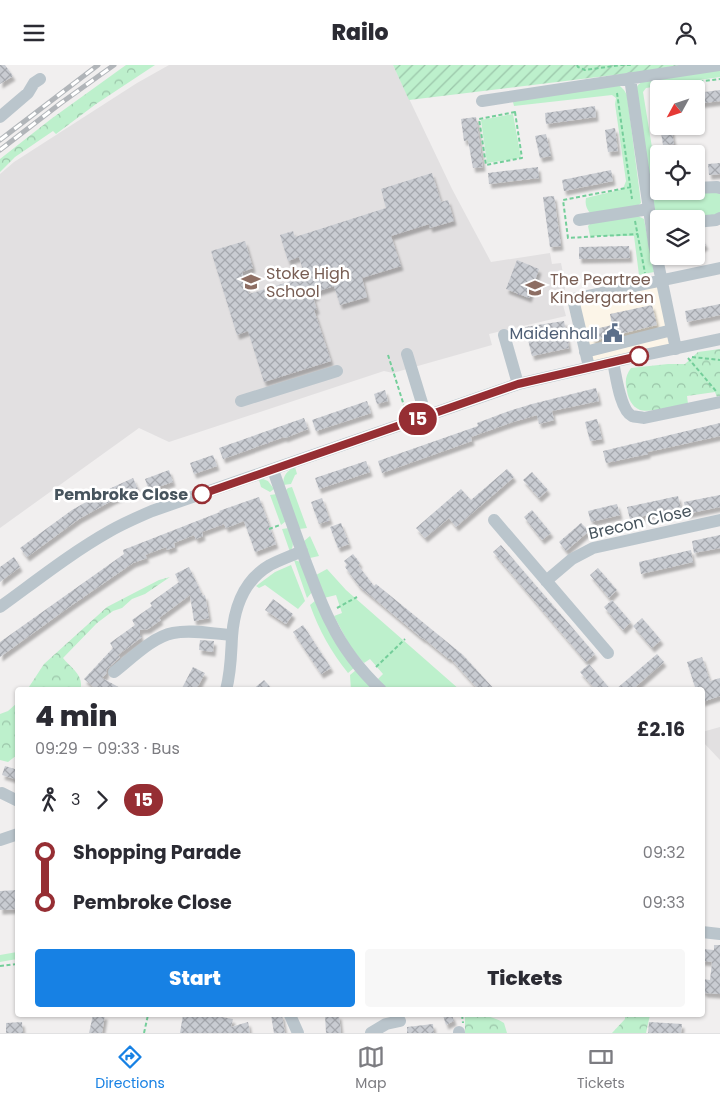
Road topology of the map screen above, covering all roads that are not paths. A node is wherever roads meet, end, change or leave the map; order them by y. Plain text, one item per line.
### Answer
1 (719, 65) edge
2 (631, 71) edge
3 (34, 79) dead end
4 (482, 101) dead end
5 (0, 117) edge
6 (650, 175) edge
7 (705, 188) edge
8 (720, 188) edge
9 (651, 200) edge
10 (649, 209) junction
11 (650, 212) edge
12 (720, 218) edge
13 (579, 220) dead end
14 (705, 222) edge
15 (658, 265) edge
16 (720, 268) edge
17 (662, 280) junction
18 (672, 330) junction
19 (504, 335) dead end
20 (720, 339) edge
21 (676, 349) junction
22 (585, 352) junction
23 (407, 354) dead end
24 (613, 363) junction
25 (589, 367) junction
26 (337, 371) dead end
27 (518, 384) junction
28 (241, 401) dead end
29 (720, 402) edge
30 (426, 416) junction
31 (273, 469) junction
32 (494, 520) dead end
33 (720, 520) edge
34 (302, 551) junction
35 (546, 581) junction
36 (0, 607) edge
37 (232, 635) junction
38 (608, 653) dead end
39 (114, 671) dead end
40 (227, 687) edge
41 (378, 687) edge
42 (2, 793) dead end
43 (15, 800) edge
44 (15, 835) edge
45 (0, 841) edge
46 (705, 932) edge
47 (720, 934) edge
48 (291, 1017) edge
49 (400, 1021) dead end
50 (298, 1033) edge
51 (371, 1033) edge

1 - 2 street
2 - 4 street
2 - 6 street
3 - 5 street
7 - 8 street
9 - 10 street
10 - 11 street
10 - 13 street
12 - 14 street
15 - 17 street
16 - 17 street
17 - 18 street
17 - 22 street
18 - 21 street
18 - 22 street
19 - 27 street
20 - 21 street
21 - 24 street
22 - 25 street
23 - 30 street
24 - 25 street
24 - 29 street
25 - 27 street
26 - 28 street
27 - 30 street
30 - 31 street
31 - 34 street
31 - 36 street
32 - 35 street
33 - 35 street, Brecon Close
34 - 37 street
34 - 41 street
35 - 38 street
37 - 39 street
37 - 40 street
42 - 43 street
44 - 45 street
46 - 47 street
48 - 50 street
49 - 51 street

